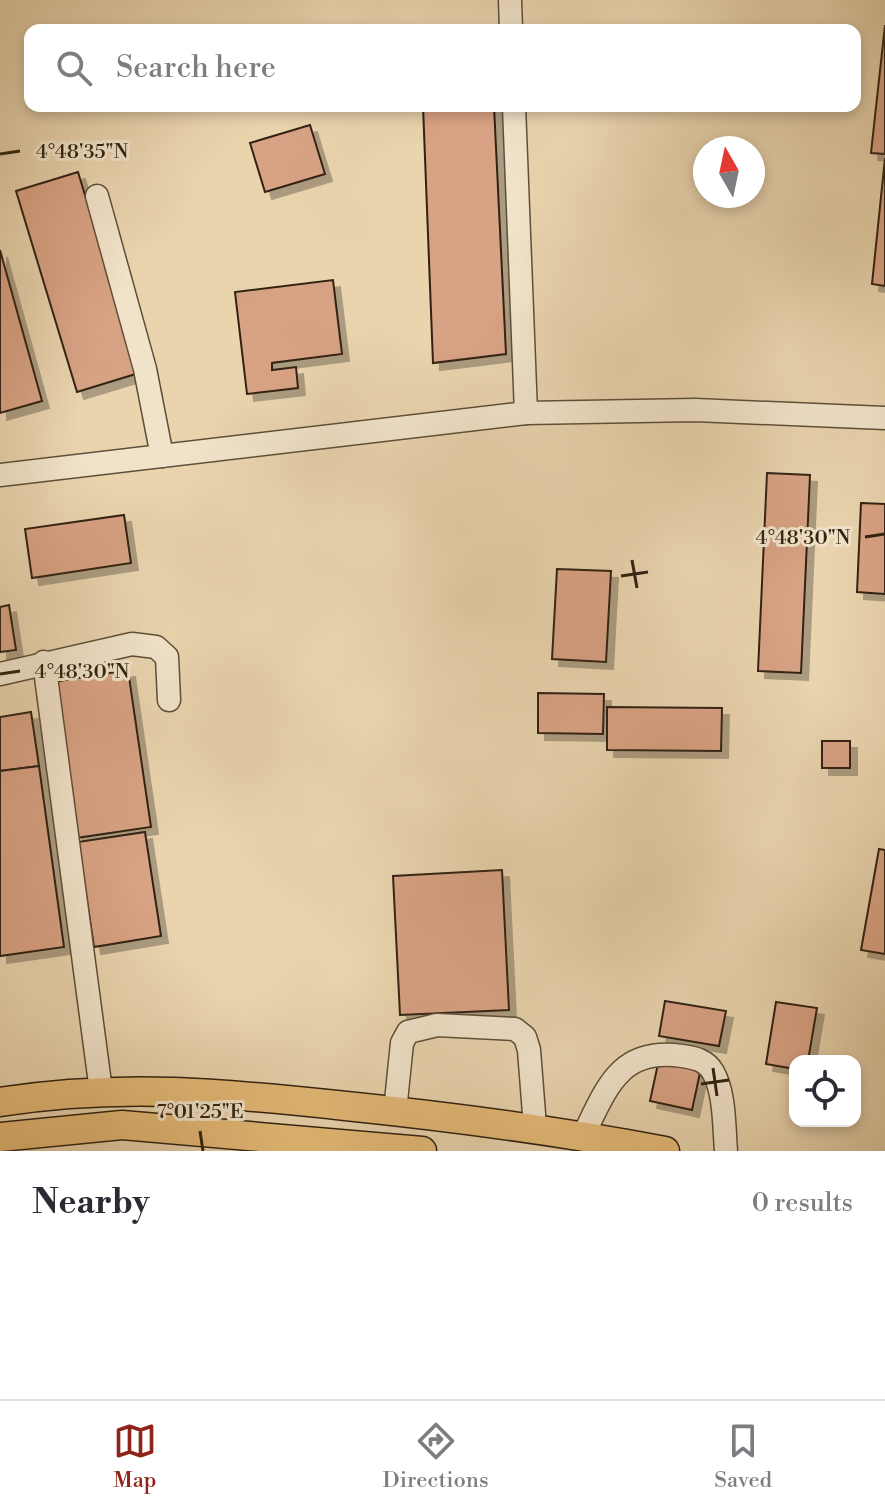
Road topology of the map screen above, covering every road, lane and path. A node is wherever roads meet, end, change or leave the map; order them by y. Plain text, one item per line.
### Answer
1 (510, 0) edge
2 (511, 24) edge
3 (514, 112) edge
4 (97, 196) dead end
5 (526, 413) junction
6 (885, 418) edge
7 (162, 456) junction
8 (0, 475) edge
9 (44, 662) junction
10 (0, 674) edge
11 (169, 700) dead end
12 (101, 1091) junction
13 (0, 1102) edge
14 (395, 1111) junction
15 (535, 1127) junction
16 (583, 1136) junction
17 (0, 1137) edge
18 (422, 1151) edge
19 (665, 1151) edge
20 (726, 1151) edge

1 - 2 street
3 - 5 street
4 - 7 street
5 - 6 street
5 - 7 street
7 - 8 street
9 - 10 street
9 - 11 street
9 - 12 street
12 - 13 main road
12 - 14 main road
14 - 15 main road
14 - 15 street
15 - 16 main road
16 - 19 main road
16 - 20 street
17 - 18 main road

